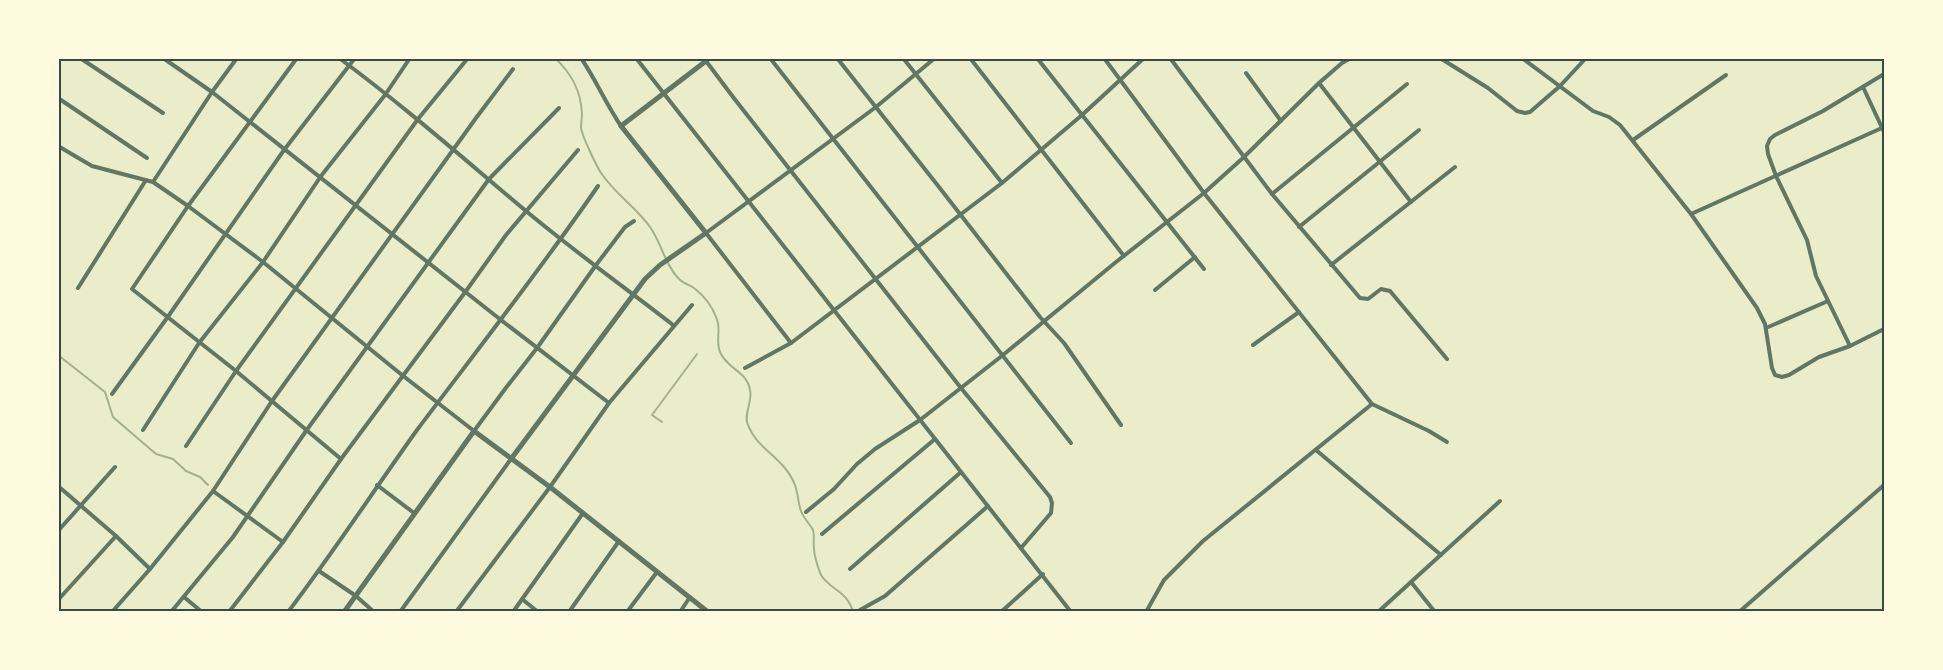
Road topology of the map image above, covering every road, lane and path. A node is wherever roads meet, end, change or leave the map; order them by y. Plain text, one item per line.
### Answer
1 (80, 58) edge
2 (163, 58) edge
3 (237, 58) edge
4 (297, 58) edge
5 (339, 58) edge
6 (355, 58) edge
7 (410, 58) edge
8 (468, 58) edge
9 (580, 58) edge
10 (636, 58) edge
11 (771, 58) edge
12 (837, 58) edge
13 (903, 58) edge
14 (935, 58) edge
15 (970, 58) edge
16 (1037, 58) edge
17 (1104, 58) edge
18 (1144, 58) edge
19 (1170, 58) edge
20 (1351, 58) edge
21 (1440, 58) edge
22 (1522, 58) edge
23 (1586, 58) edge
24 (706, 59) edge
25 (350, 66) junction
26 (513, 69) dead end
27 (1246, 73) dead end
28 (916, 74) junction
29 (1884, 74) edge
30 (1726, 75) dead end
31 (1121, 79) junction
32 (1319, 83) junction
33 (1407, 84) dead end
34 (1560, 86) junction
35 (1863, 87) junction
36 (212, 92) junction
37 (663, 94) junction
38 (385, 95) junction
39 (58, 98) edge
40 (876, 107) junction
41 (559, 108) dead end
42 (164, 113) dead end
43 (1082, 115) junction
44 (418, 119) junction
45 (249, 121) junction
46 (1281, 121) junction
47 (621, 126) junction
48 (1353, 128) junction
49 (1884, 129) edge
50 (1419, 130) dead end
51 (834, 138) junction
52 (1633, 140) junction
53 (58, 146) edge
54 (284, 150) junction
55 (453, 150) junction
56 (578, 150) dead end
57 (1041, 150) junction
58 (1244, 157) junction
59 (147, 158) dead end
60 (1380, 162) junction
61 (1455, 167) dead end
62 (791, 170) junction
63 (321, 176) junction
64 (1776, 176) junction
65 (489, 179) junction
66 (146, 180) junction
67 (153, 182) junction
68 (1002, 183) junction
69 (598, 186) dead end
70 (1204, 193) junction
71 (1272, 194) junction
72 (748, 202) junction
73 (1411, 202) junction
74 (357, 205) junction
75 (188, 206) junction
76 (525, 210) junction
77 (960, 214) junction
78 (1691, 214) junction
79 (634, 221) dead end
80 (1168, 223) junction
81 (1299, 227) junction
82 (706, 233) junction
83 (225, 234) junction
84 (393, 234) junction
85 (561, 239) junction
86 (918, 246) junction
87 (1124, 256) junction
88 (1195, 257) junction
89 (263, 262) junction
90 (429, 262) junction
91 (596, 265) junction
92 (1332, 265) junction
93 (1204, 269) dead end
94 (876, 279) junction
95 (78, 288) dead end
96 (296, 289) junction
97 (1155, 290) dead end
98 (466, 291) junction
99 (633, 294) junction
100 (1828, 301) junction
101 (692, 305) dead end
102 (834, 311) junction
103 (1299, 312) junction
104 (332, 317) junction
105 (168, 318) junction
106 (501, 320) junction
107 (1043, 321) junction
108 (674, 325) junction
109 (1766, 328) junction
110 (1884, 329) edge
111 (200, 343) junction
112 (791, 343) junction
113 (1253, 345) dead end
114 (1850, 346) junction
115 (368, 347) junction
116 (537, 348) junction
117 (1003, 355) junction
118 (1447, 359) dead end
119 (745, 368) dead end
120 (236, 371) junction
121 (402, 375) junction
122 (573, 376) junction
123 (961, 388) junction
124 (112, 394) dead end
125 (272, 401) junction
126 (438, 402) junction
127 (609, 403) junction
128 (1372, 404) junction
129 (920, 420) junction
130 (1121, 425) dead end
131 (143, 430) dead end
132 (306, 431) junction
133 (474, 431) junction
134 (935, 439) junction
135 (1447, 442) dead end
136 (1071, 443) dead end
137 (186, 446) dead end
138 (1316, 450) junction
139 (341, 459) junction
140 (511, 459) junction
141 (115, 467) dead end
142 (961, 472) junction
143 (1884, 484) edge
144 (377, 485) junction
145 (58, 486) edge
146 (550, 487) junction
147 (213, 491) junction
148 (1500, 501) dead end
149 (81, 506) junction
150 (988, 506) junction
151 (806, 512) dead end
152 (414, 513) junction
153 (583, 513) junction
154 (247, 516) junction
155 (58, 531) edge
156 (822, 534) dead end
157 (116, 536) junction
158 (619, 541) junction
159 (283, 542) junction
160 (1021, 548) junction
161 (1441, 555) junction
162 (150, 569) junction
163 (850, 569) dead end
164 (319, 570) junction
165 (657, 571) junction
166 (1043, 574) junction
167 (1411, 582) junction
168 (356, 596) junction
169 (184, 597) junction
170 (690, 597) junction
171 (522, 599) junction
172 (58, 600) edge
173 (860, 610) dead end
174 (1069, 611) edge
175 (112, 612) edge
176 (171, 612) edge
177 (202, 612) edge
178 (229, 612) edge
179 (288, 612) edge
180 (344, 612) edge
181 (374, 612) edge
182 (400, 612) edge
183 (456, 612) edge
184 (513, 612) edge
185 (538, 612) edge
186 (569, 612) edge
187 (627, 612) edge
188 (680, 612) edge
189 (708, 612) edge
190 (1001, 612) edge
191 (1146, 612) edge
192 (1378, 612) edge
193 (1435, 612) edge
194 (1739, 612) edge

1 - 42 street
2 - 36 street
3 - 36 street
4 - 45 street
5 - 25 street
6 - 25 street
7 - 38 street
8 - 44 street
9 - 47 street
10 - 37 street
11 - 51 street
12 - 40 street
13 - 28 street
14 - 28 street
15 - 57 street
16 - 43 street
17 - 31 street
18 - 31 street
19 - 58 street
20 - 32 street
21 - 34 street
22 - 34 street
23 - 34 street
24 - 37 street
24 - 62 street
25 - 38 street
25 - 54 street
26 - 55 street
27 - 46 street
28 - 40 street
28 - 68 street
29 - 35 street
30 - 52 street
31 - 43 street
31 - 70 street
32 - 46 street
32 - 48 street
33 - 48 street
34 - 52 street
35 - 49 street
35 - 64 street
36 - 45 street
36 - 67 street
37 - 47 street
37 - 72 street
38 - 44 street
38 - 63 street
39 - 59 street
40 - 51 street
40 - 77 street
41 - 65 street
43 - 57 street
43 - 80 street
44 - 55 street
44 - 74 street
45 - 54 street
45 - 75 street
46 - 58 street
47 - 82 street
48 - 60 street
48 - 71 street
49 - 64 street
50 - 60 street
51 - 62 street
51 - 86 street
52 - 78 street
53 - 66 street
54 - 63 street
54 - 83 street
55 - 65 street
55 - 84 street
56 - 76 street
57 - 68 street
57 - 87 street
58 - 70 street
58 - 71 street
60 - 73 street
60 - 81 street
61 - 73 street
62 - 72 street
62 - 94 street
63 - 74 street
63 - 89 street
64 - 78 street
64 - 100 street
65 - 76 street
65 - 90 street
66 - 67 street
66 - 95 street
67 - 75 street
68 - 77 street
69 - 85 street
70 - 80 street
70 - 103 street
71 - 81 street
72 - 82 street
72 - 102 street
73 - 92 street
74 - 84 street
74 - 96 street
75 - 83 street
75 - 105 street
76 - 85 street
76 - 98 street
77 - 86 street
77 - 107 street
78 - 109 street
79 - 91 street
80 - 87 street
80 - 88 street
81 - 92 street
82 - 99 street
82 - 112 street
83 - 89 street
83 - 105 street
84 - 90 street
84 - 104 street
85 - 91 street
85 - 106 street
86 - 94 street
86 - 117 street
87 - 107 street
88 - 93 street
88 - 97 street
89 - 96 street
89 - 111 street
90 - 98 street
90 - 115 street
91 - 99 street
91 - 116 street
92 - 118 street
94 - 102 street
94 - 123 street
96 - 104 street
96 - 120 street
98 - 106 street
98 - 121 street
99 - 108 street
99 - 122 street
100 - 109 street
100 - 114 street
101 - 108 street
102 - 112 street
102 - 129 street
103 - 113 street
103 - 128 street
104 - 115 street
104 - 125 street
105 - 111 street
105 - 124 street
106 - 116 street
106 - 126 street
107 - 117 street
107 - 130 street
108 - 127 street
109 - 114 street
110 - 114 street
111 - 120 street
111 - 131 street
112 - 119 street
115 - 121 street
115 - 132 street
116 - 122 street
116 - 133 street
117 - 123 street
117 - 136 street
120 - 125 street
120 - 137 street
121 - 126 street
121 - 139 street
122 - 127 street
122 - 140 street
123 - 129 street
123 - 160 street
125 - 132 street
125 - 147 street
126 - 133 street
126 - 144 street
127 - 146 street
128 - 135 street
128 - 138 street
129 - 134 street
129 - 151 street
132 - 139 street
132 - 154 street
133 - 140 street
133 - 152 street
134 - 142 street
134 - 156 street
138 - 161 street
138 - 191 street
139 - 159 street
140 - 146 street
140 - 182 street
141 - 149 street
142 - 150 street
142 - 163 street
143 - 194 street
144 - 152 street
144 - 164 street
145 - 149 street
146 - 153 street
146 - 183 street
147 - 154 street
147 - 162 street
148 - 161 street
149 - 155 street
149 - 157 street
150 - 160 street
150 - 173 street
152 - 168 street
153 - 158 street
153 - 171 street
154 - 159 street
154 - 169 street
157 - 162 street
157 - 172 street
158 - 165 street
158 - 186 street
159 - 178 street
160 - 166 street
161 - 167 street
162 - 175 street
164 - 168 street
164 - 179 street
165 - 170 street
165 - 187 street
166 - 174 street
166 - 190 street
167 - 192 street
167 - 193 street
168 - 180 street
168 - 181 street
169 - 176 street
169 - 177 street
170 - 188 street
170 - 189 street
171 - 184 street
171 - 185 street

